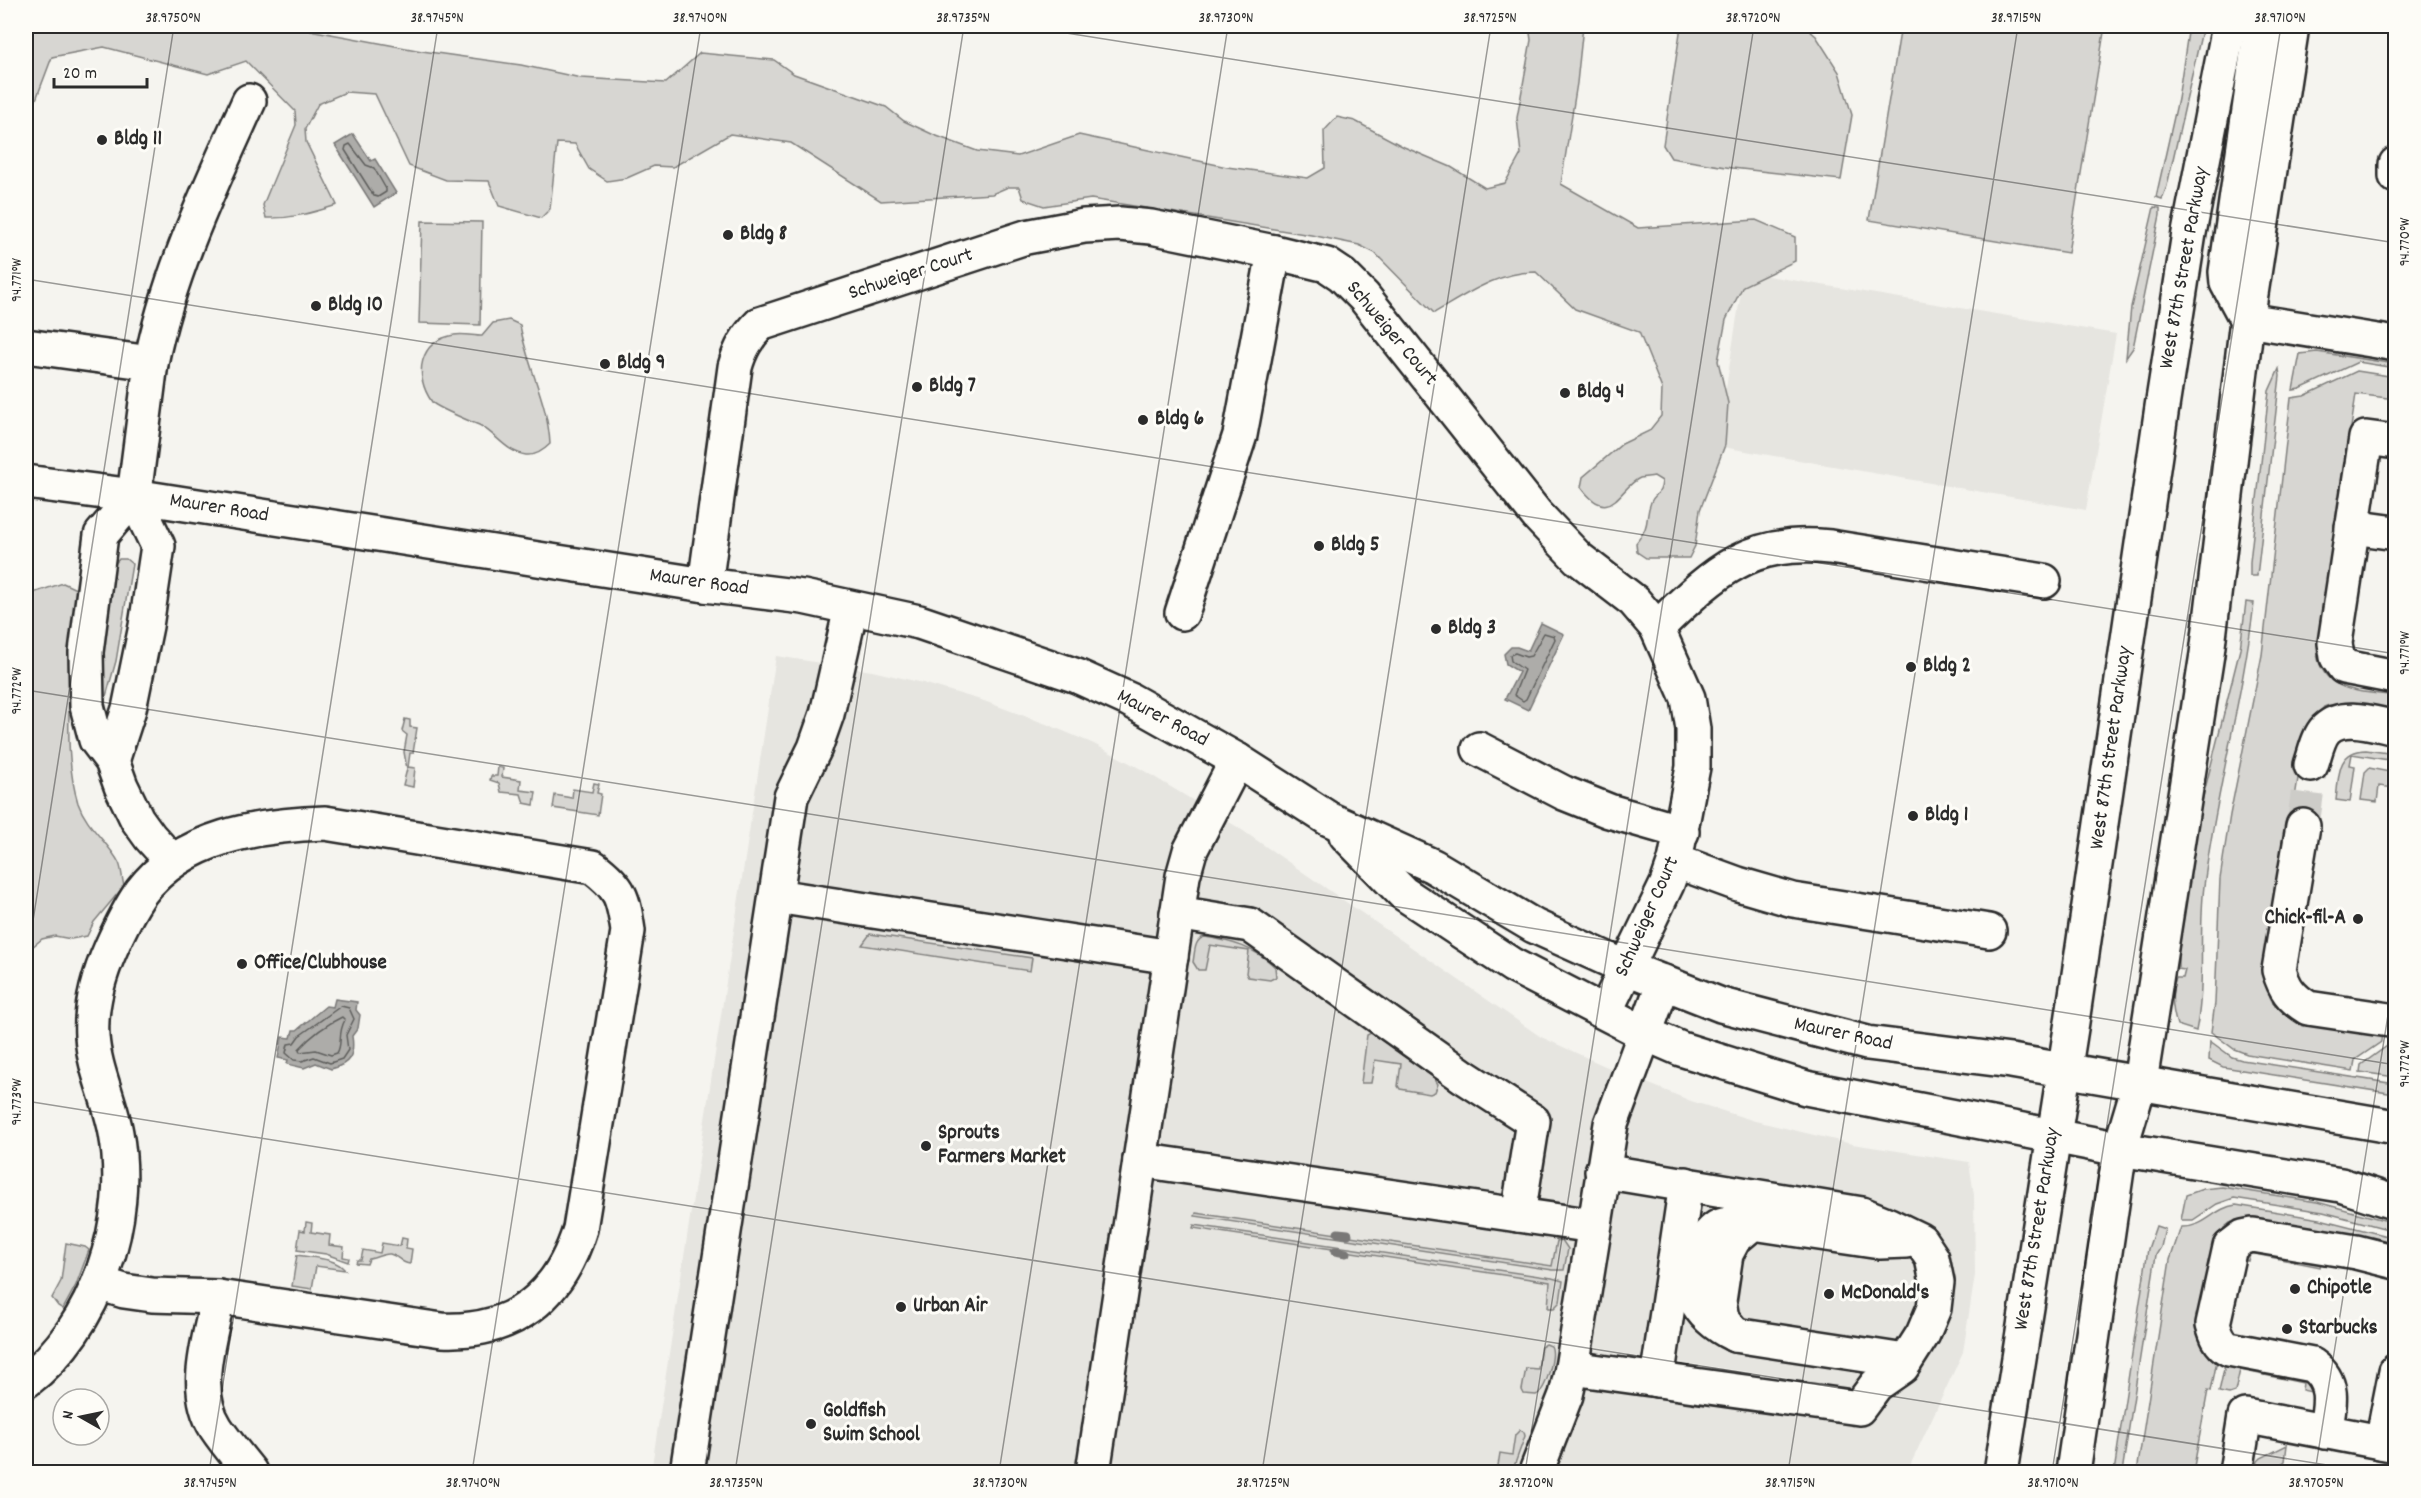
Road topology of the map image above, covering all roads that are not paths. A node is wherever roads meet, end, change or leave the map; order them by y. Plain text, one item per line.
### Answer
1 (2229, 26) edge
2 (2261, 26) edge
3 (2292, 26) edge
4 (249, 100) dead end
5 (2396, 164) edge
6 (2396, 176) edge
7 (1274, 252) junction
8 (2247, 320) junction
9 (2396, 344) edge
10 (26, 346) edge
11 (151, 363) junction
12 (2396, 442) edge
13 (26, 482) edge
14 (134, 496) junction
15 (2352, 527) junction
16 (2396, 533) edge
17 (2044, 581) dead end
18 (705, 585) junction
19 (851, 608) junction
20 (1182, 613) dead end
21 (1657, 628) junction
22 (2396, 677) edge
23 (2396, 728) edge
24 (2396, 745) edge
25 (1479, 750) dead end
26 (1237, 760) junction
27 (112, 761) junction
28 (1329, 819) junction
29 (1679, 846) junction
30 (172, 861) junction
31 (776, 896) junction
32 (1177, 914) junction
33 (1989, 931) dead end
34 (1171, 957) junction
35 (1627, 968) junction
36 (1664, 982) junction
37 (2396, 1005) edge
38 (1605, 1012) junction
39 (2396, 1021) edge
40 (1644, 1033) junction
41 (2063, 1071) junction
42 (2140, 1082) junction
43 (2396, 1127) edge
44 (2053, 1136) junction
45 (2120, 1149) junction
46 (1140, 1160) junction
47 (1602, 1171) junction
48 (2396, 1180) edge
49 (1686, 1184) junction
50 (2341, 1185) junction
51 (2396, 1203) edge
52 (1518, 1215) junction
53 (1594, 1226) junction
54 (1920, 1240) junction
55 (2396, 1262) edge
56 (99, 1283) junction
57 (218, 1297) junction
58 (1905, 1361) junction
59 (1585, 1369) junction
60 (2396, 1371) edge
61 (1657, 1380) junction
62 (26, 1381) edge
63 (2325, 1432) junction
64 (2389, 1444) edge
65 (250, 1473) edge
66 (687, 1473) edge
67 (1093, 1473) edge
68 (1536, 1473) edge
69 (2001, 1473) edge
70 (2073, 1473) edge
71 (2236, 1473) edge

1 - 41 street, West 87th Street Parkway
2 - 8 street
3 - 8 street
4 - 11 street
5 - 6 street
7 - 18 street, Schweiger Court
7 - 20 street
7 - 21 street, Schweiger Court
8 - 9 street
8 - 42 street
10 - 11 street
11 - 14 street
12 - 15 street
13 - 14 street, Maurer Road
14 - 18 street, Maurer Road
14 - 27 street
14 - 27 street
15 - 16 street
15 - 22 street
17 - 21 street
18 - 19 street, Maurer Road
19 - 26 street, Maurer Road
19 - 31 street
21 - 29 street, Schweiger Court
23 - 24 street
25 - 29 street
26 - 28 street, Maurer Road
26 - 32 street
27 - 30 street
28 - 35 street, Maurer Road
28 - 38 street, Maurer Road
29 - 33 street
29 - 35 street, Schweiger Court
30 - 56 street
30 - 57 street
31 - 34 street
31 - 66 street
32 - 34 street
32 - 52 street
34 - 46 street
35 - 36 street, Maurer Road
35 - 38 street, Schweiger Court
36 - 40 street
36 - 41 street, Maurer Road
37 - 39 street
38 - 40 street, Maurer Road
40 - 44 street, Maurer Road
40 - 47 street
41 - 42 street, Maurer Road
41 - 44 street, West 87th Street Parkway
42 - 43 street, Maurer Road
42 - 45 street
44 - 45 street, Maurer Road
44 - 69 street, West 87th Street Parkway
45 - 50 street, Maurer Road
45 - 70 street
46 - 52 street
46 - 67 street
47 - 49 street
47 - 53 street
48 - 50 street, Maurer Road
49 - 54 street
49 - 61 street
50 - 51 street, Maurer Road
52 - 53 street
53 - 59 street
54 - 58 street
54 - 58 street
55 - 63 street
56 - 57 street
56 - 62 street
57 - 65 street
58 - 61 street
59 - 61 street
59 - 68 street
60 - 64 street
63 - 64 street
63 - 71 street

